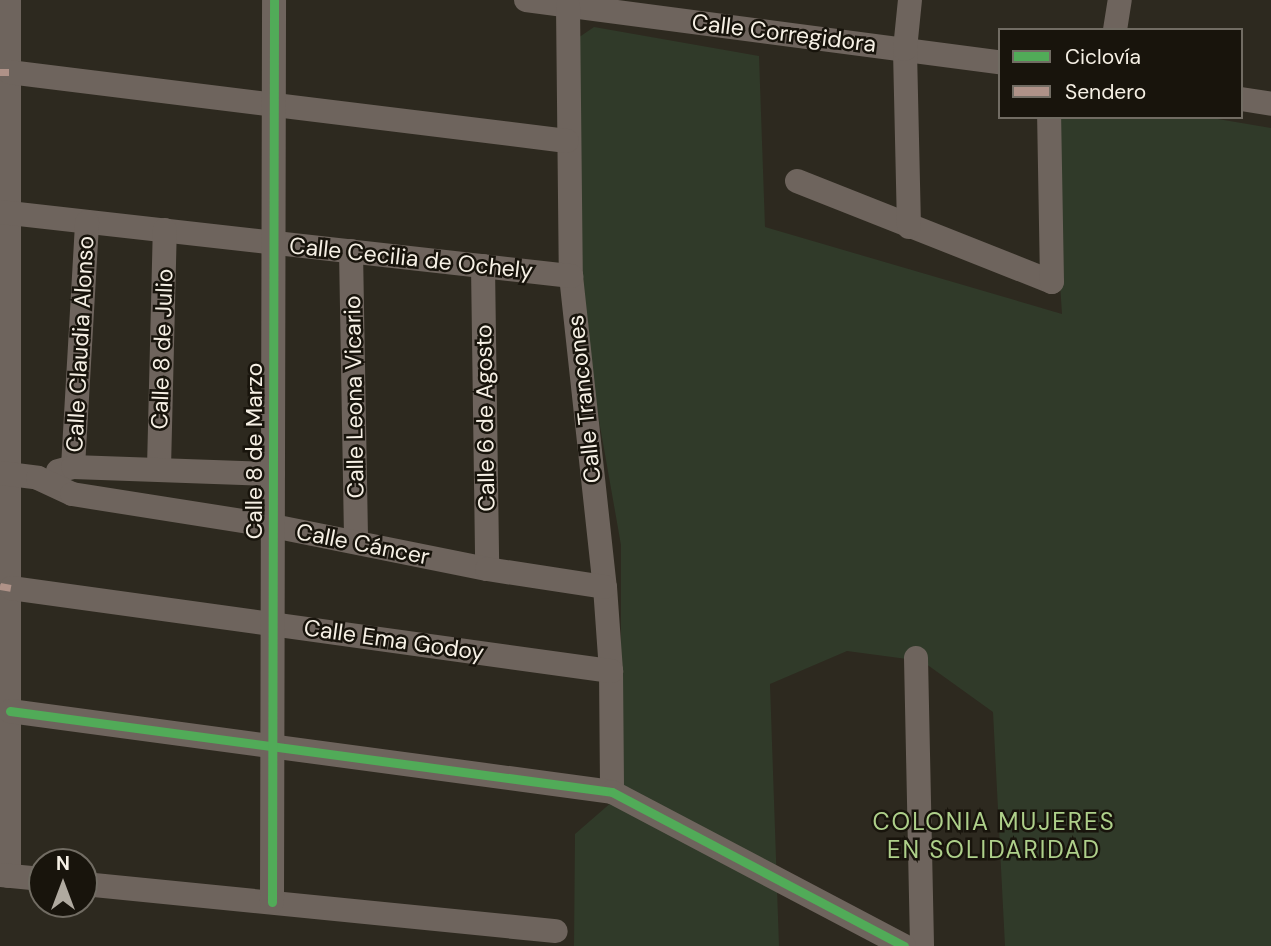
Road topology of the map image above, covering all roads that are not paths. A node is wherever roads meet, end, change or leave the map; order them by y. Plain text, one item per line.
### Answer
1 (9, 0) edge
2 (274, 0) edge
3 (526, 0) edge
4 (910, 0) edge
5 (1120, 0) edge
6 (568, 6) junction
7 (696, 11) edge
8 (1115, 28) edge
9 (905, 48) junction
10 (998, 62) edge
11 (9, 72) junction
12 (1243, 99) edge
13 (1271, 104) edge
14 (274, 105) junction
15 (1049, 119) edge
16 (567, 141) junction
17 (797, 181) dead end
18 (5, 212) edge
19 (88, 222) junction
20 (909, 228) junction
21 (165, 230) junction
22 (275, 243) junction
23 (351, 251) junction
24 (483, 266) junction
25 (571, 276) junction
26 (73, 467) junction
27 (159, 468) junction
28 (4, 473) edge
29 (273, 474) junction
30 (37, 478) junction
31 (273, 526) junction
32 (356, 542) junction
33 (487, 569) junction
34 (605, 587) junction
35 (11, 588) junction
36 (273, 623) junction
37 (916, 658) dead end
38 (611, 671) junction
39 (10, 711) junction
40 (273, 748) junction
41 (612, 792) junction
42 (4, 875) edge
43 (28, 878) edge
44 (98, 885) edge
45 (272, 902) junction
46 (555, 931) dead end
47 (904, 946) edge
48 (922, 946) edge

1 - 11 street
2 - 14 street, Calle 8 de Marzo
3 - 6 street, Calle Corregidora
4 - 9 street
5 - 8 street
6 - 7 street, Calle Corregidora
6 - 16 street, Calle Trancones
7 - 9 street, Calle Corregidora
9 - 10 street, Calle Corregidora
9 - 20 street
11 - 14 street
11 - 18 street
12 - 13 street
14 - 16 street
14 - 22 street, Calle 8 de Marzo
15 - 20 street
16 - 25 street, Calle Trancones
17 - 20 street
18 - 19 street, Calle Cecilia de Ochely
18 - 28 street
19 - 21 street, Calle Cecilia de Ochely
19 - 26 street, Calle Claudia Alonso
21 - 22 street, Calle Cecilia de Ochely
21 - 27 street, Calle 8 de Julio
22 - 23 street, Calle Cecilia de Ochely
22 - 29 street, Calle 8 de Marzo
23 - 24 street, Calle Cecilia de Ochely
23 - 32 street, Calle Leona Vicario
24 - 25 street, Calle Cecilia de Ochely
24 - 33 street, Calle 6 de Agosto
25 - 34 street, Calle Trancones
26 - 27 street
26 - 30 street
27 - 29 street
28 - 30 street, Calle Cáncer
28 - 35 street
29 - 31 street, Calle 8 de Marzo
30 - 31 street, Calle Cáncer
31 - 32 street, Calle Cáncer
31 - 36 street, Calle 8 de Marzo
32 - 33 street, Calle Cáncer
33 - 34 street, Calle Cáncer
34 - 38 street, Calle Trancones
35 - 36 street, Calle Ema Godoy
35 - 39 street
36 - 38 street, Calle Ema Godoy
36 - 40 street, Calle 8 de Marzo
37 - 48 street
38 - 41 street, Calle Trancones
39 - 40 street
39 - 42 street
40 - 41 street
40 - 45 street, Calle 8 de Marzo
41 - 47 street
42 - 43 street
44 - 45 street
45 - 46 street

